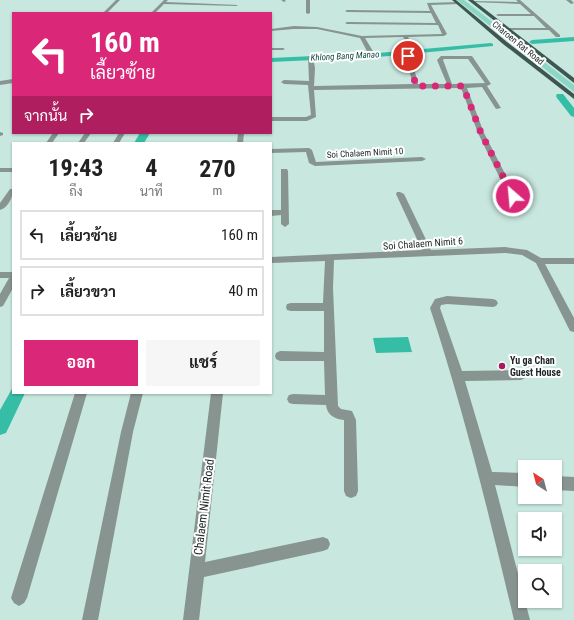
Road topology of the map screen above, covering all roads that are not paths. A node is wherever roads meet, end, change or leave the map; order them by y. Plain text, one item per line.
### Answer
1 (118, 0) edge
2 (308, 0) edge
3 (568, 0) edge
4 (471, 1) edge
5 (520, 1) edge
6 (164, 2) edge
7 (456, 2) edge
8 (572, 3) dead end
9 (236, 5) dead end
10 (376, 5) dead end
11 (347, 11) dead end
12 (378, 11) junction
13 (106, 12) edge
14 (153, 12) edge
15 (432, 12) junction
16 (308, 13) dead end
17 (498, 15) dead end
18 (534, 15) junction
19 (347, 23) dead end
20 (382, 23) junction
21 (440, 24) junction
22 (506, 29) junction
23 (550, 29) junction
24 (272, 30) edge
25 (405, 36) junction
26 (558, 36) dead end
27 (362, 37) junction
28 (272, 49) edge
29 (283, 49) dead end
30 (413, 50) dead end
31 (371, 53) dead end
32 (408, 56) dead end
33 (310, 59) dead end
34 (0, 79) edge
35 (12, 81) edge
36 (12, 81) edge
37 (284, 82) dead end
38 (574, 82) edge
39 (0, 83) edge
40 (311, 85) junction
41 (416, 86) junction
42 (450, 86) junction
43 (463, 86) junction
44 (484, 86) junction
45 (574, 97) edge
46 (498, 108) dead end
47 (272, 119) edge
48 (272, 151) edge
49 (422, 159) dead end
50 (0, 170) edge
51 (12, 170) edge
52 (284, 172) dead end
53 (12, 192) edge
54 (400, 194) dead end
55 (513, 196) dead end
56 (0, 208) edge
57 (272, 212) edge
58 (285, 212) junction
59 (285, 224) dead end
60 (428, 253) junction
61 (330, 258) junction
62 (272, 260) edge
63 (539, 261) junction
64 (574, 261) edge
65 (0, 275) edge
66 (12, 275) edge
67 (12, 282) edge
68 (0, 303) edge
69 (493, 303) dead end
70 (291, 307) dead end
71 (328, 307) junction
72 (574, 328) edge
73 (280, 356) dead end
74 (329, 357) junction
75 (521, 375) dead end
76 (458, 376) junction
77 (81, 394) edge
78 (137, 394) edge
79 (217, 394) edge
80 (293, 399) dead end
81 (331, 400) junction
82 (487, 478) junction
83 (518, 480) edge
84 (562, 483) edge
85 (574, 484) edge
86 (351, 492) dead end
87 (323, 544) dead end
88 (196, 571) junction
89 (19, 598) dead end
90 (90, 620) edge
91 (191, 620) edge
92 (522, 620) edge

1 - 13 street
2 - 16 street
3 - 8 street
4 - 5 street
4 - 22 main road, Charoen Rat Road
5 - 18 street
6 - 9 street
6 - 14 street
7 - 15 street
7 - 45 main road, Charoen Rat Road
10 - 12 street
11 - 12 street
12 - 15 street
12 - 20 street
15 - 21 street
17 - 18 street
18 - 23 street
19 - 20 street
20 - 21 street
21 - 25 street
22 - 23 street
22 - 38 main road, Charoen Rat Road
23 - 26 street
24 - 27 street
25 - 27 street
25 - 30 street
27 - 31 street
28 - 29 street
32 - 41 street
33 - 40 street
34 - 35 street
36 - 39 street
37 - 40 street
40 - 41 street
40 - 47 street
41 - 42 street
42 - 43 street
42 - 44 street
43 - 44 street
43 - 55 street
44 - 46 street
48 - 49 street, Soi Chalaem Nimit 10
50 - 51 street
52 - 58 street
53 - 56 street
54 - 60 street
57 - 58 street
58 - 59 street
60 - 61 street, Soi Chalaem Nimit 6
60 - 63 street, Soi Chalaem Nimit 6
61 - 62 street, Soi Chalaem Nimit 6
61 - 71 street
63 - 64 street, Soi Chalaem Nimit 6
63 - 72 street
65 - 66 street
67 - 68 street
69 - 76 street
70 - 71 street
71 - 74 street
73 - 74 street
74 - 81 street
75 - 76 street
76 - 82 street
77 - 89 street
78 - 90 street
79 - 88 street, Chalaem Nimit Road
80 - 81 street
81 - 86 street
82 - 83 street
82 - 92 street
84 - 85 street
87 - 88 street
88 - 91 street, Chalaem Nimit Road

